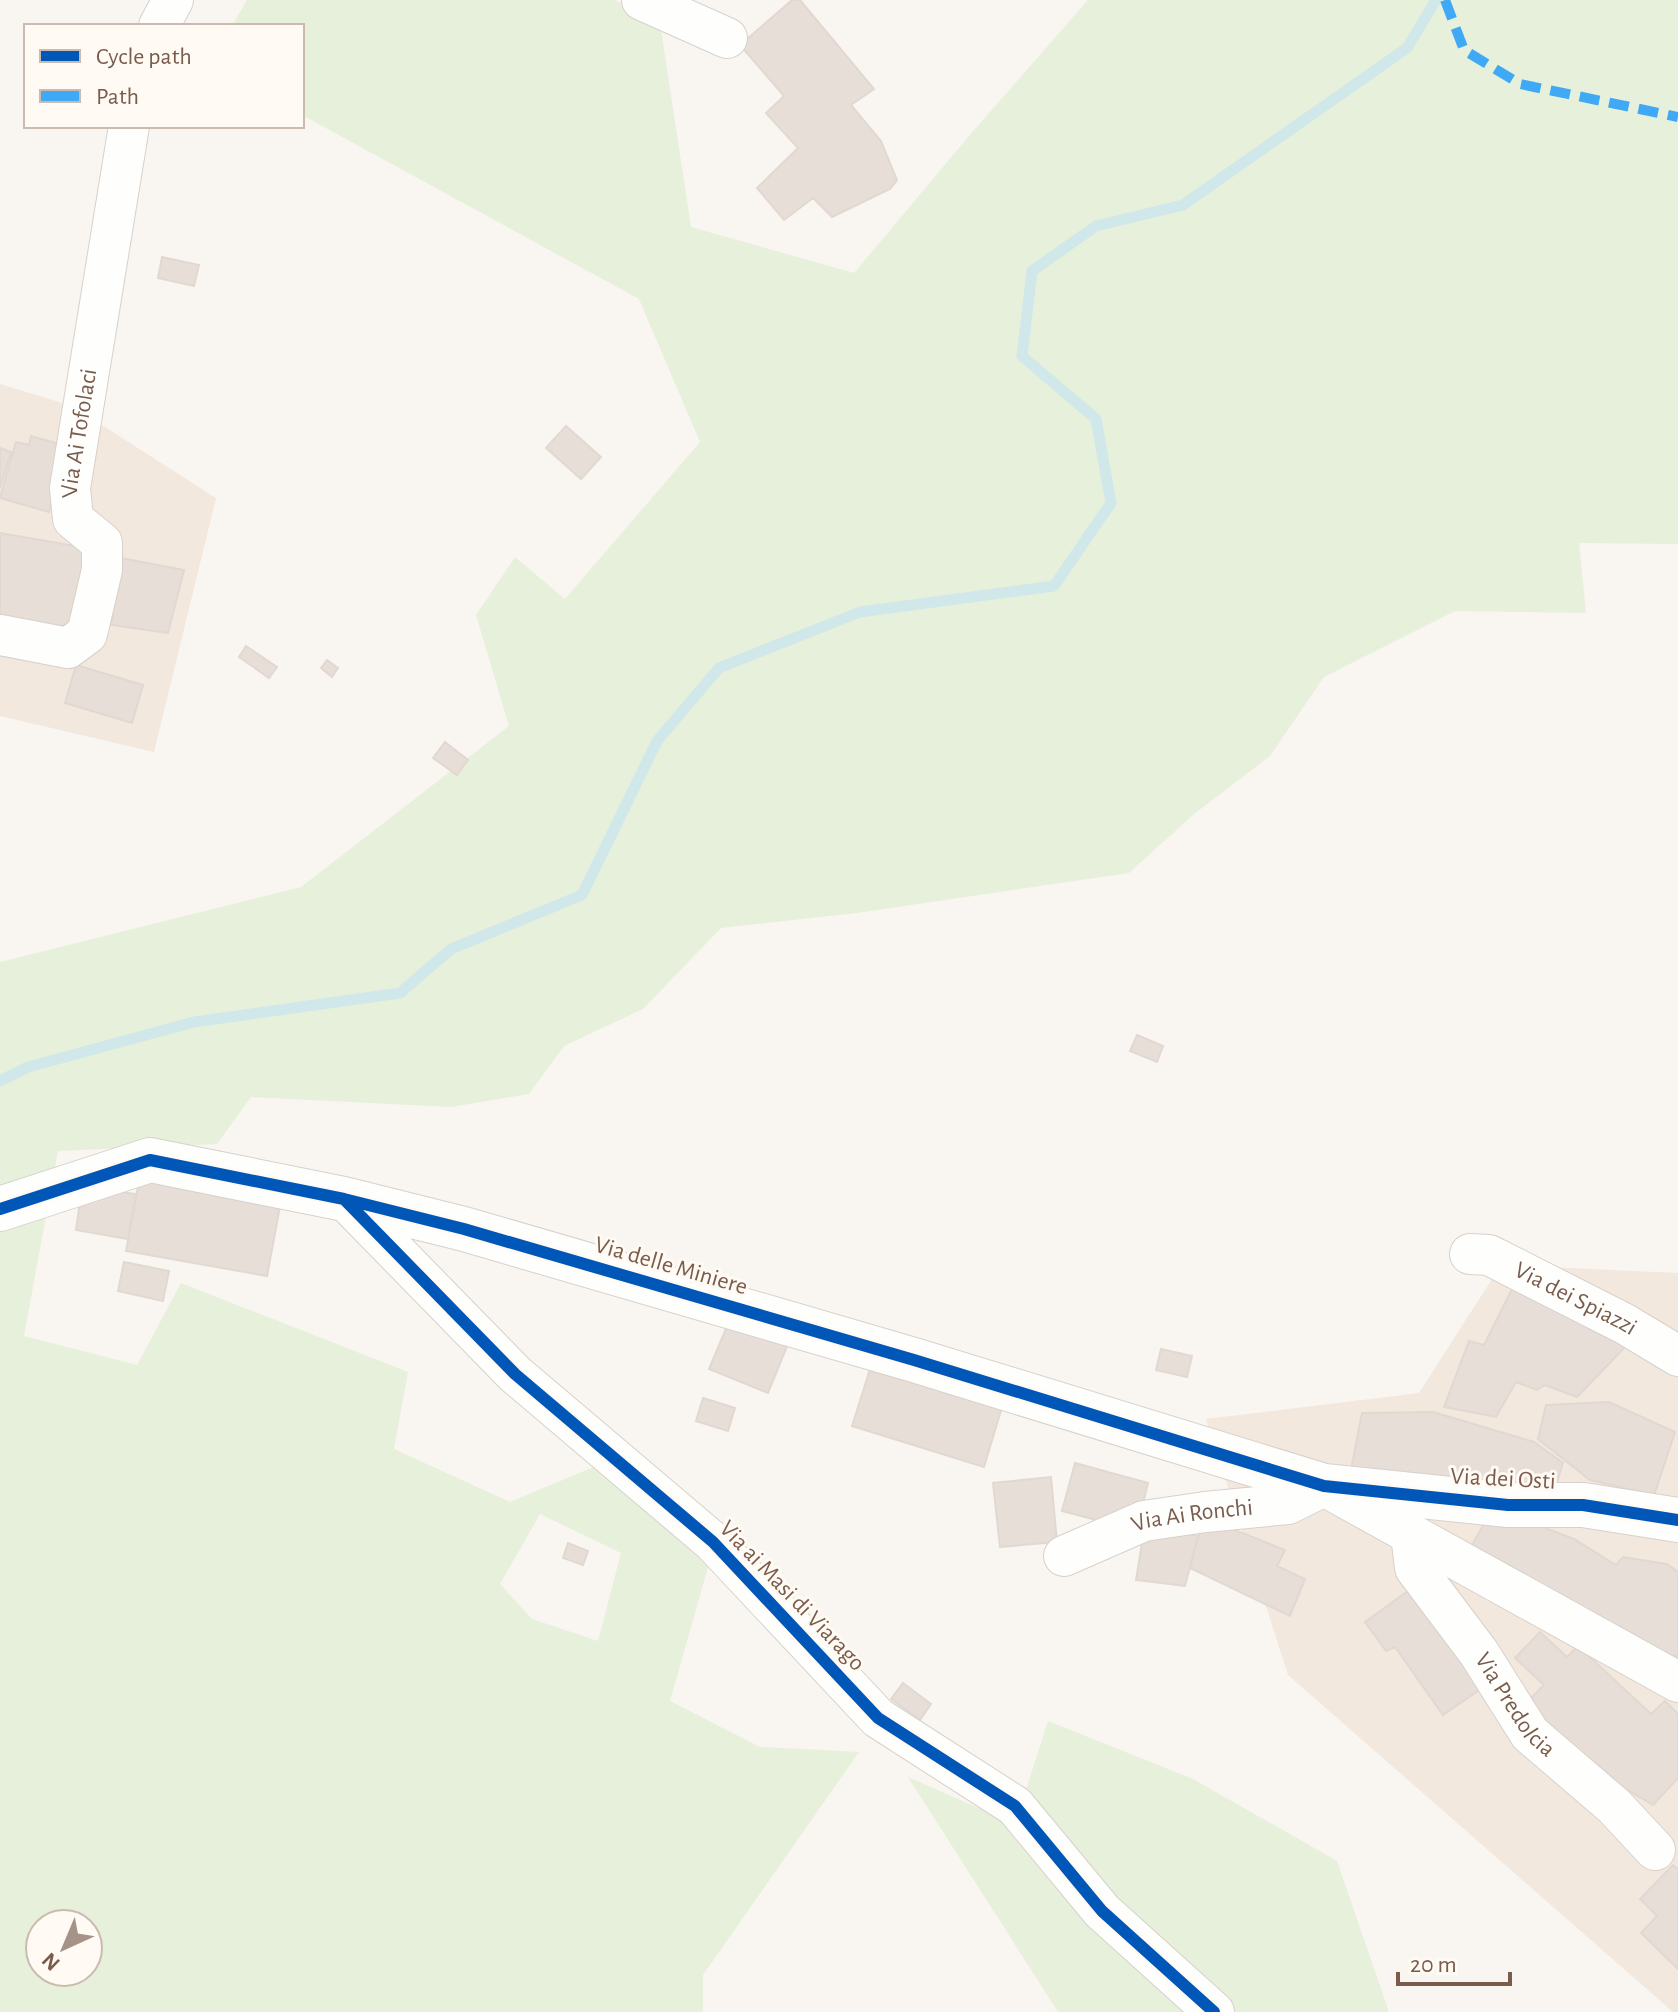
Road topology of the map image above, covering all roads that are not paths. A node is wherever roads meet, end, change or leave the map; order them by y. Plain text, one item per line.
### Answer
1 (173, 0) edge
2 (642, 0) edge
3 (160, 24) edge
4 (727, 38) dead end
5 (129, 128) edge
6 (0, 635) edge
7 (344, 1199) junction
8 (0, 1209) edge
9 (1470, 1254) dead end
10 (1678, 1356) edge
11 (1324, 1486) junction
12 (1678, 1520) edge
13 (1411, 1534) junction
14 (1064, 1556) dead end
15 (1678, 1682) edge
16 (1655, 1850) dead end
17 (1214, 2012) edge

1 - 3 street
2 - 4 street
5 - 6 street, Via Ai Tofolaci
7 - 8 street, Via delle Miniere
7 - 11 street, Via delle Miniere
7 - 17 street, Via ai Masi di Viarago
9 - 10 street, Via dei Spiazzi
11 - 12 street, Via dei Osti
11 - 13 street
11 - 14 street, Via Ai Ronchi
13 - 15 street
13 - 16 street, Via Predolcia

